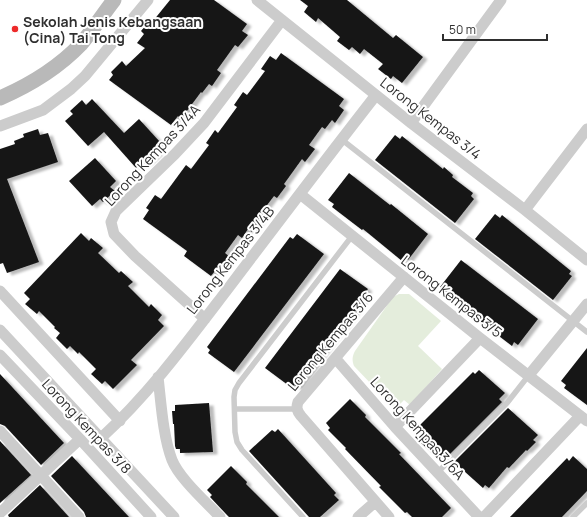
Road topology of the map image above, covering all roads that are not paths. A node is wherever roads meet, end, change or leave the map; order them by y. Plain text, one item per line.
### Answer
1 (114, 0) edge
2 (148, 0) edge
3 (257, 0) edge
4 (501, 0) edge
5 (282, 20) junction
6 (376, 95) junction
7 (0, 98) edge
8 (411, 123) junction
9 (0, 126) edge
10 (587, 129) edge
11 (341, 139) junction
12 (300, 194) junction
13 (525, 210) junction
14 (352, 236) junction
15 (587, 260) edge
16 (404, 277) junction
17 (0, 291) edge
18 (587, 304) edge
19 (205, 319) junction
20 (572, 321) junction
21 (0, 330) edge
22 (587, 332) edge
23 (480, 338) junction
24 (0, 355) edge
25 (336, 359) junction
26 (529, 375) junction
27 (158, 377) junction
28 (235, 409) junction
29 (297, 409) junction
30 (584, 419) edge
31 (120, 421) junction
32 (395, 427) junction
33 (0, 430) edge
34 (101, 438) junction
35 (80, 439) junction
36 (437, 473) junction
37 (41, 475) junction
38 (375, 502) junction
39 (587, 503) edge
40 (0, 513) edge
41 (79, 517) edge
42 (151, 517) edge
43 (174, 517) edge
44 (220, 517) edge
45 (303, 517) edge
46 (358, 517) edge
47 (389, 517) edge
48 (479, 517) edge
49 (484, 517) edge
50 (573, 517) edge

1 - 7 street
2 - 9 street
3 - 5 street, Lorong Kempas 3/4
4 - 8 street
5 - 6 street, Lorong Kempas 3/4
5 - 19 street, Lorong Kempas 3/4A
6 - 8 street, Lorong Kempas 3/4
6 - 11 street, Lorong Kempas 3/4B
8 - 13 street, Lorong Kempas 3/4
10 - 13 street
11 - 12 street, Lorong Kempas 3/4B
11 - 20 lane
12 - 14 street, Lorong Kempas 3/5
12 - 19 street, Lorong Kempas 3/4B
13 - 15 street, Lorong Kempas 3/4
14 - 16 street, Lorong Kempas 3/5
14 - 28 lane
16 - 23 street, Lorong Kempas 3/5
16 - 25 street, Lorong Kempas 3/6
17 - 31 street
18 - 20 street
19 - 27 street, Lorong Kempas 3/4B
20 - 22 lane
20 - 26 street
21 - 34 street
23 - 26 street, Lorong Kempas 3/5
23 - 32 street
24 - 35 street, Lorong Kempas 3/8
25 - 29 street, Lorong Kempas 3/6
25 - 32 street, Lorong Kempas 3/6A
26 - 30 street, Lorong Kempas 3/5
26 - 36 lane
27 - 31 street, Lorong Kempas 3/4B
27 - 44 street
28 - 29 lane
28 - 45 lane
29 - 38 street, Lorong Kempas 3/6
30 - 49 street
31 - 34 street, Lorong Kempas 3/4B
32 - 36 street, Lorong Kempas 3/6A
33 - 37 street
34 - 43 street
35 - 37 street
35 - 42 street, Lorong Kempas 3/8
36 - 48 street, Lorong Kempas 3/6A
37 - 40 street
37 - 41 street
38 - 46 street
38 - 47 street, Lorong Kempas 3/6
39 - 50 lane

